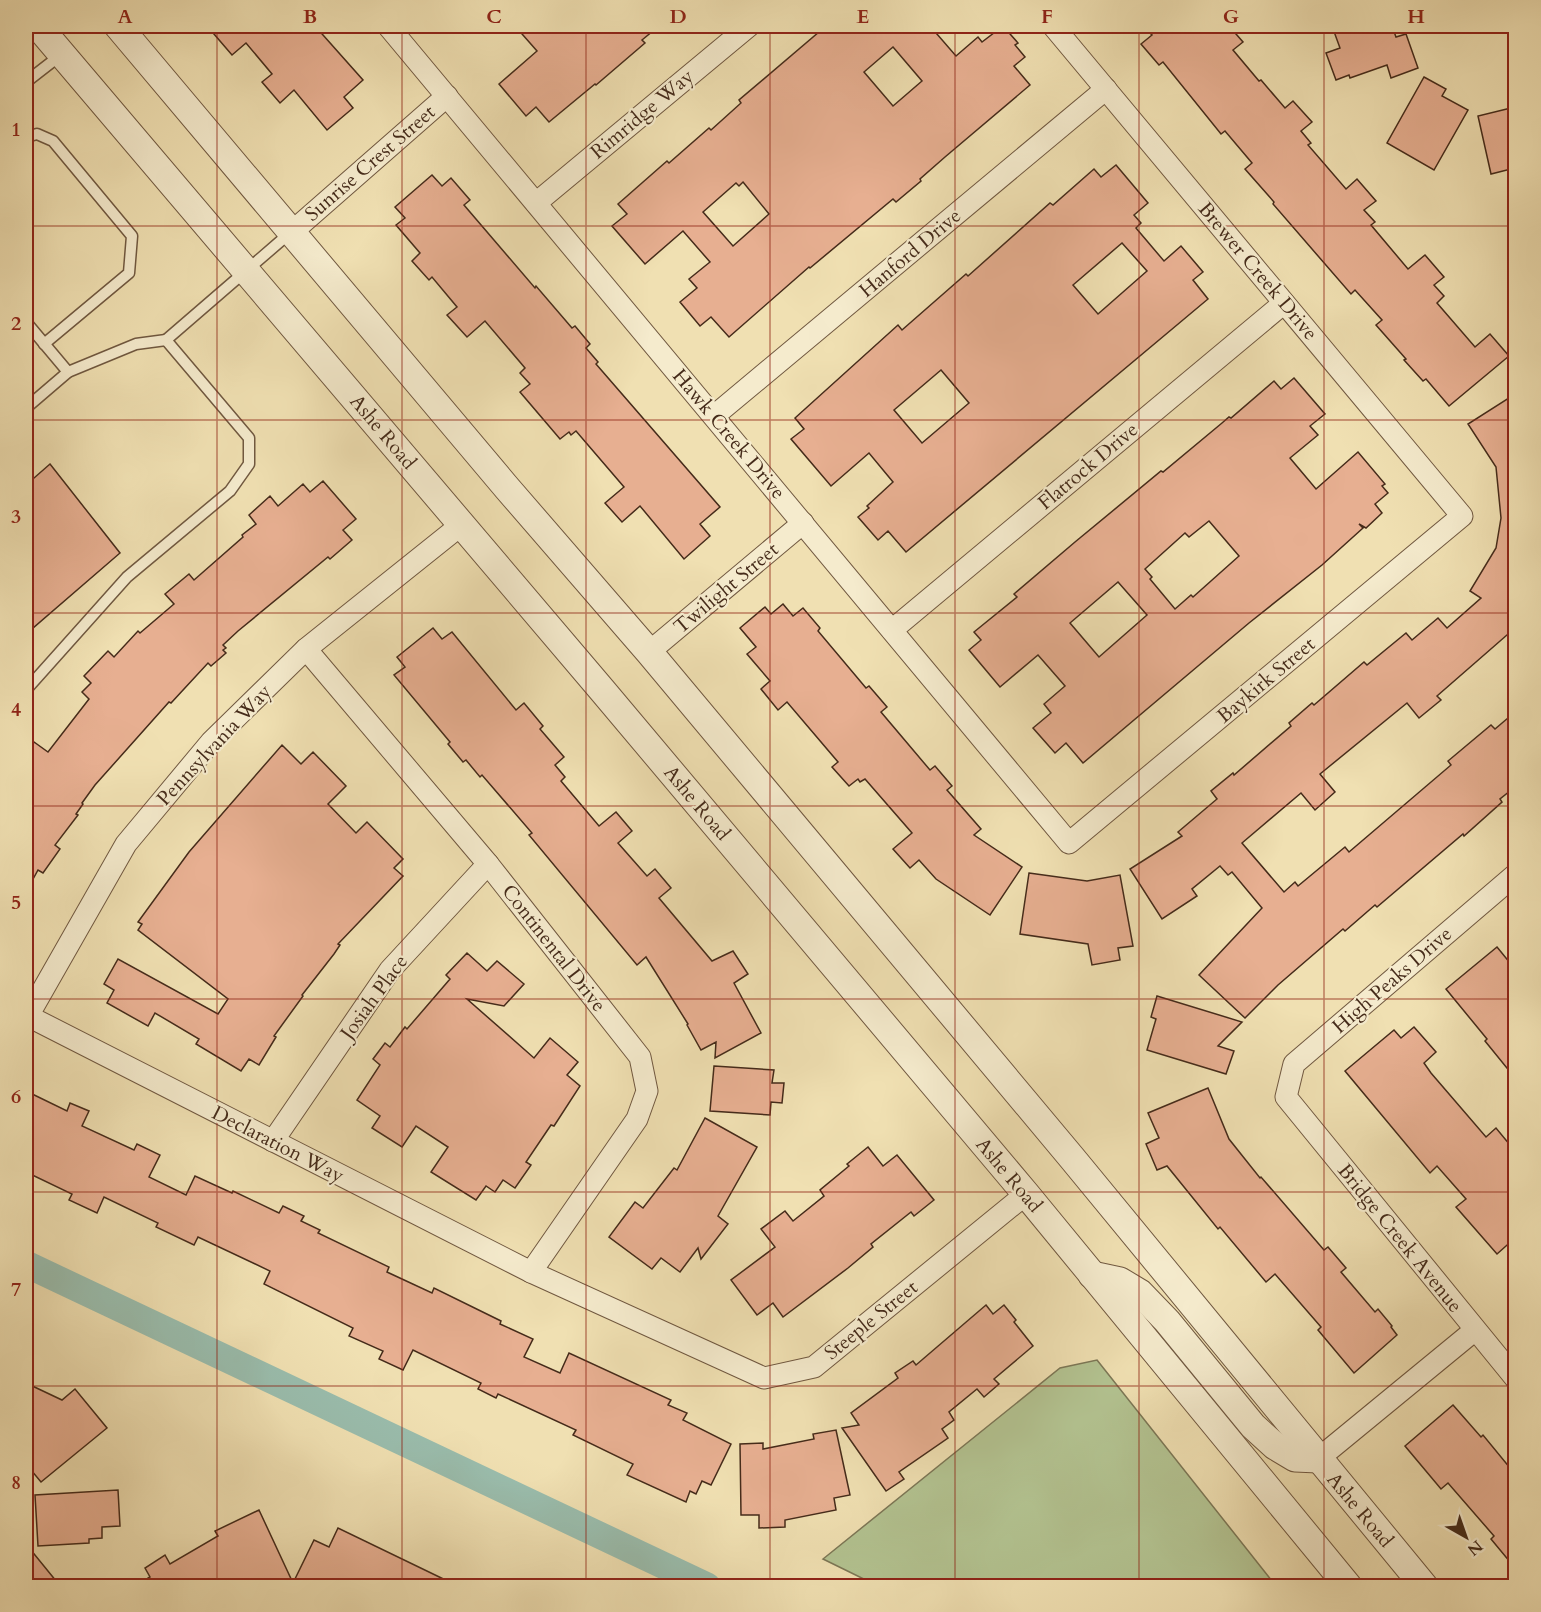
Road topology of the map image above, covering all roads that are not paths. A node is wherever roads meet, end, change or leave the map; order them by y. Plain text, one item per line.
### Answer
1 (38, 26) edge
2 (118, 26) edge
3 (388, 26) edge
4 (749, 26) edge
5 (1053, 26) edge
6 (62, 54) junction
7 (26, 82) edge
8 (1106, 89) junction
9 (447, 96) junction
10 (26, 137) edge
11 (536, 203) junction
12 (292, 231) junction
13 (246, 270) junction
14 (1284, 303) junction
15 (26, 322) edge
16 (166, 340) junction
17 (44, 344) junction
18 (68, 372) junction
19 (26, 408) edge
20 (714, 416) junction
21 (1462, 516) joint
22 (803, 523) junction
23 (461, 525) junction
24 (892, 630) junction
25 (306, 650) junction
26 (649, 652) junction
27 (26, 690) edge
28 (1070, 843) joint
29 (488, 864) junction
30 (1515, 875) edge
31 (26, 1016) edge
32 (1286, 1097) joint
33 (273, 1141) junction
34 (1026, 1194) junction
35 (531, 1272) junction
36 (1092, 1275) junction
37 (1475, 1330) junction
38 (1515, 1379) edge
39 (1318, 1459) junction
40 (1348, 1587) edge
41 (1424, 1587) edge

1 - 6 street, Ashe Road
2 - 12 street, Ashe Road
3 - 9 street, Hawk Creek Drive
4 - 11 street, Rimridge Way
5 - 8 street, Brewer Creek Drive
6 - 7 lane
6 - 13 street, Ashe Road
8 - 14 street, Brewer Creek Drive
8 - 20 street, Hanford Drive
9 - 11 street, Hawk Creek Drive
9 - 12 street, Sunrise Crest Street
10 - 17 lane
11 - 20 street, Hawk Creek Drive
12 - 13 lane
12 - 26 street, Ashe Road
13 - 16 lane
13 - 23 street, Ashe Road
14 - 21 street, Brewer Creek Drive
14 - 24 street, Flatrock Drive
15 - 17 lane
16 - 18 lane
16 - 27 lane
17 - 18 lane
18 - 19 lane
20 - 22 street, Hawk Creek Drive
21 - 28 street, Baykirk Street
22 - 24 street, Hawk Creek Drive
22 - 26 street, Twilight Street
23 - 25 street, Pennsylvania Way
23 - 34 street, Ashe Road
24 - 28 street, Hawk Creek Drive
25 - 29 street, Continental Drive
25 - 31 street, Pennsylvania Way
26 - 39 street, Ashe Road
29 - 33 street, Josiah Place
29 - 35 street, Continental Drive
30 - 32 street, High Peaks Drive
31 - 33 street, Declaration Way
32 - 37 street, Bridge Creek Avenue
33 - 35 street, Declaration Way
34 - 35 street, Steeple Street
34 - 36 street, Ashe Road
36 - 39 street
36 - 40 street, Ashe Road
37 - 38 street, Bridge Creek Avenue
37 - 39 street
39 - 41 street, Ashe Road

